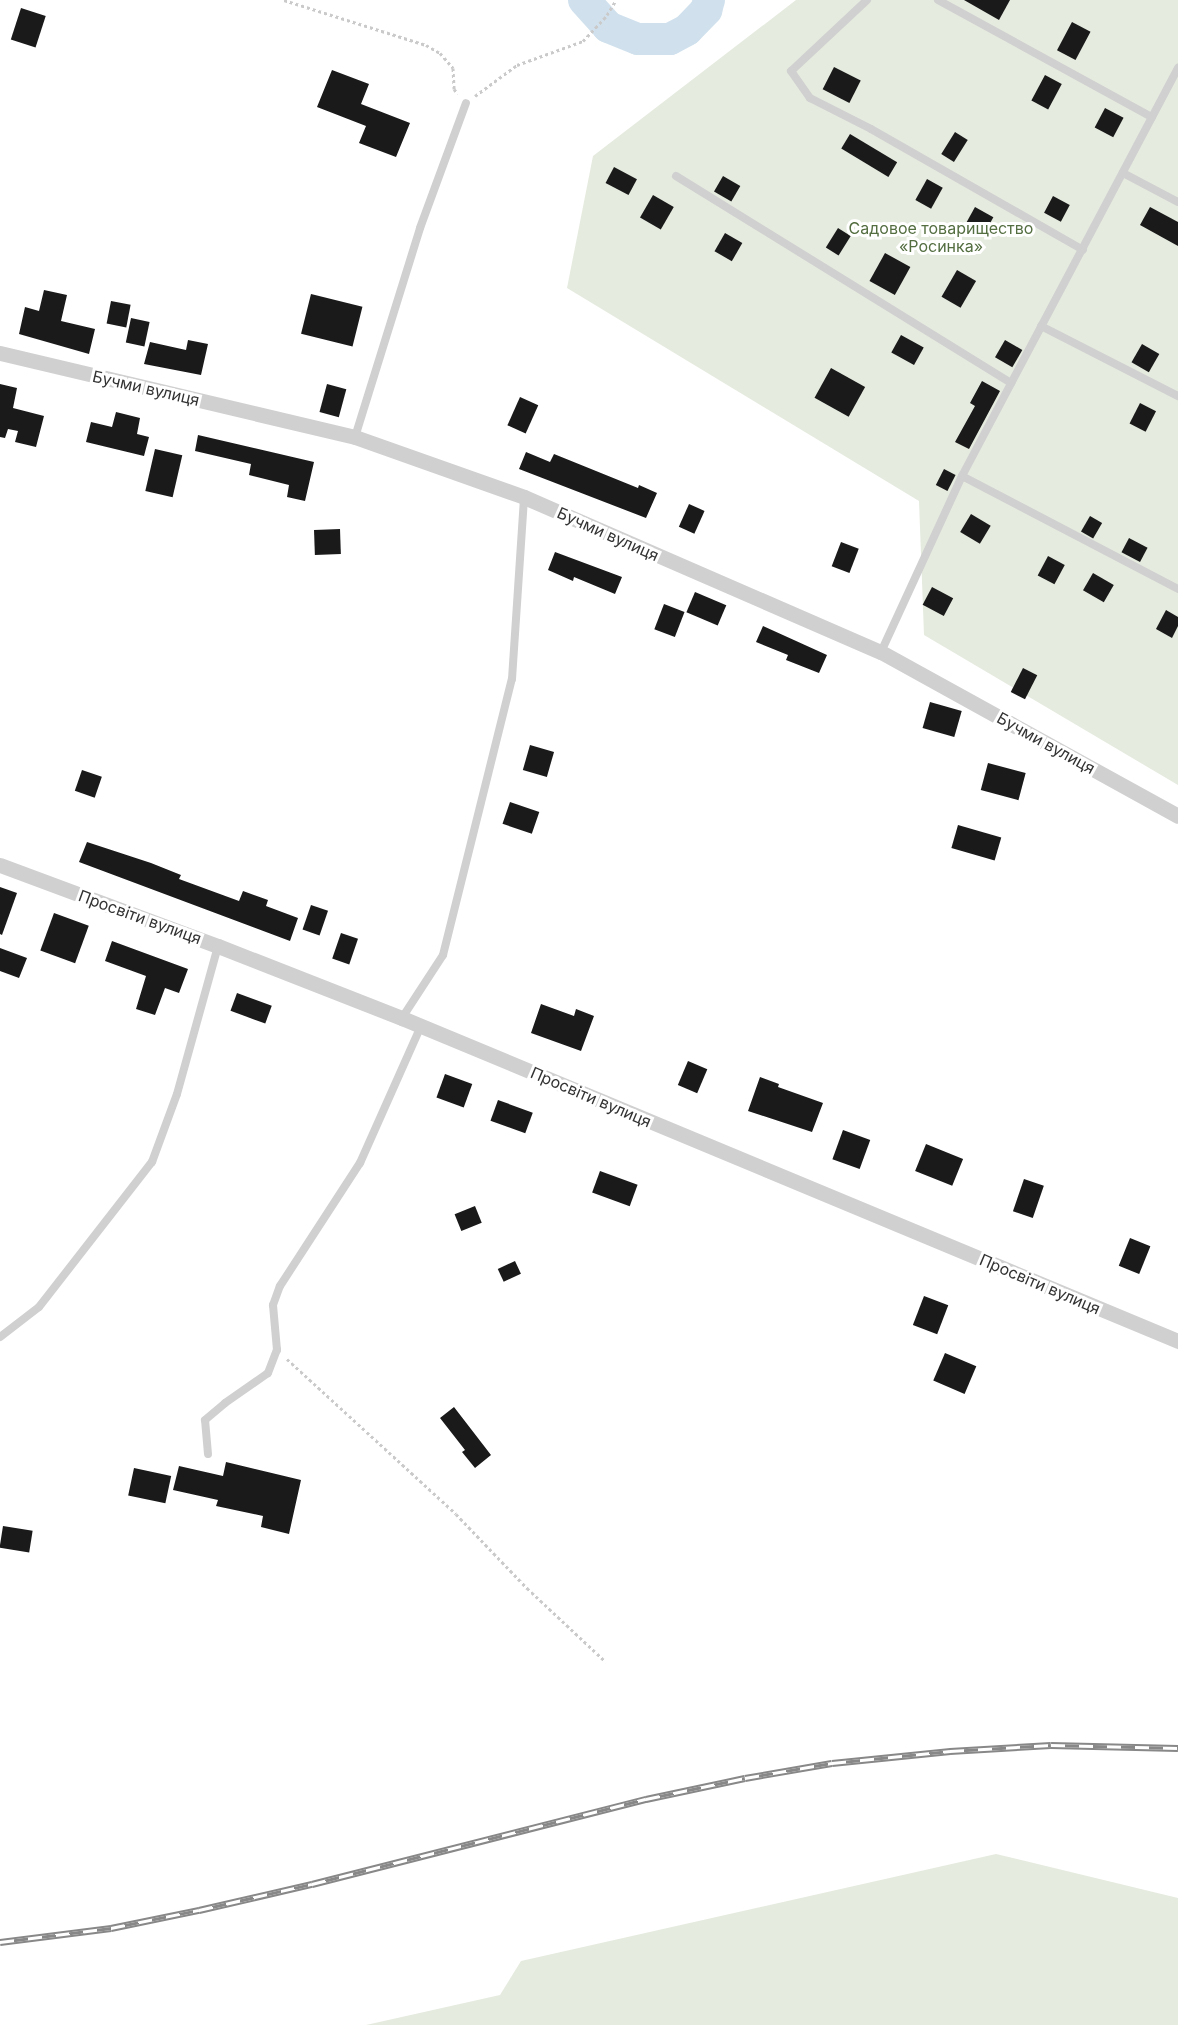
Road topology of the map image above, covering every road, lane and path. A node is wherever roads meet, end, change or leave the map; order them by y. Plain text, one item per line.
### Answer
1 (284, 0) edge
2 (616, 0) edge
3 (867, 0) edge
4 (938, 0) edge
5 (1178, 68) edge
6 (466, 103) junction
7 (1152, 117) junction
8 (1123, 173) junction
9 (676, 176) dead end
10 (1178, 202) edge
11 (1083, 250) junction
12 (1041, 326) junction
13 (0, 353) edge
14 (1011, 383) junction
15 (1178, 396) edge
16 (355, 437) junction
17 (962, 477) junction
18 (524, 497) junction
19 (1178, 589) edge
20 (881, 652) junction
21 (1178, 816) edge
22 (0, 865) edge
23 (218, 946) junction
24 (402, 1018) junction
25 (421, 1026) junction
26 (0, 1337) edge
27 (1178, 1341) edge
28 (277, 1350) junction
29 (208, 1454) dead end
30 (606, 1662) dead end

1 - 6 path
2 - 6 path
3 - 11 lane
4 - 7 lane
5 - 7 lane
6 - 16 lane
7 - 8 lane
8 - 10 lane
8 - 11 lane
9 - 14 lane
11 - 12 lane
12 - 14 lane
12 - 15 lane
13 - 16 street, Бучми вулиця
14 - 17 lane
16 - 18 street, Бучми вулиця
17 - 19 lane
17 - 20 lane
18 - 20 street, Бучми вулиця
18 - 24 lane
20 - 21 street, Бучми вулиця
22 - 23 street, Просвіти вулиця
23 - 24 street, Просвіти вулиця
23 - 26 lane
24 - 25 street, Просвіти вулиця
25 - 27 street, Просвіти вулиця
25 - 28 lane
28 - 29 lane
28 - 30 path

